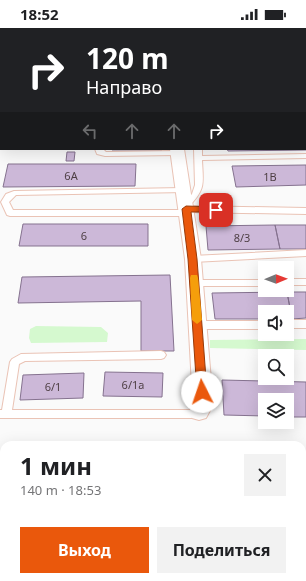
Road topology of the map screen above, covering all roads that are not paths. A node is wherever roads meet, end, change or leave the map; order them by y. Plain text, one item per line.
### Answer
1 (99, 150) edge
2 (198, 150) edge
3 (177, 151) edge
4 (306, 156) edge
5 (198, 158) junction
6 (181, 175) junction
7 (199, 176) junction
8 (185, 204) junction
9 (306, 211) edge
10 (306, 253) edge
11 (193, 259) junction
12 (294, 282) edge
13 (306, 282) edge
14 (194, 283) junction
15 (258, 283) edge
16 (258, 324) edge
17 (294, 324) edge
18 (306, 324) edge
19 (197, 325) junction
20 (161, 355) dead end
21 (199, 412) joint
22 (3, 414) edge

1 - 3 lane
2 - 5 lane
3 - 6 street
4 - 5 lane
5 - 7 lane
6 - 7 lane
6 - 8 street
7 - 8 lane
8 - 8 lane
8 - 9 lane
8 - 11 street
10 - 11 lane
11 - 14 street
12 - 13 lane
14 - 15 lane
14 - 19 street
16 - 19 lane
17 - 18 lane
19 - 21 street
20 - 22 lane
21 - 22 lane

